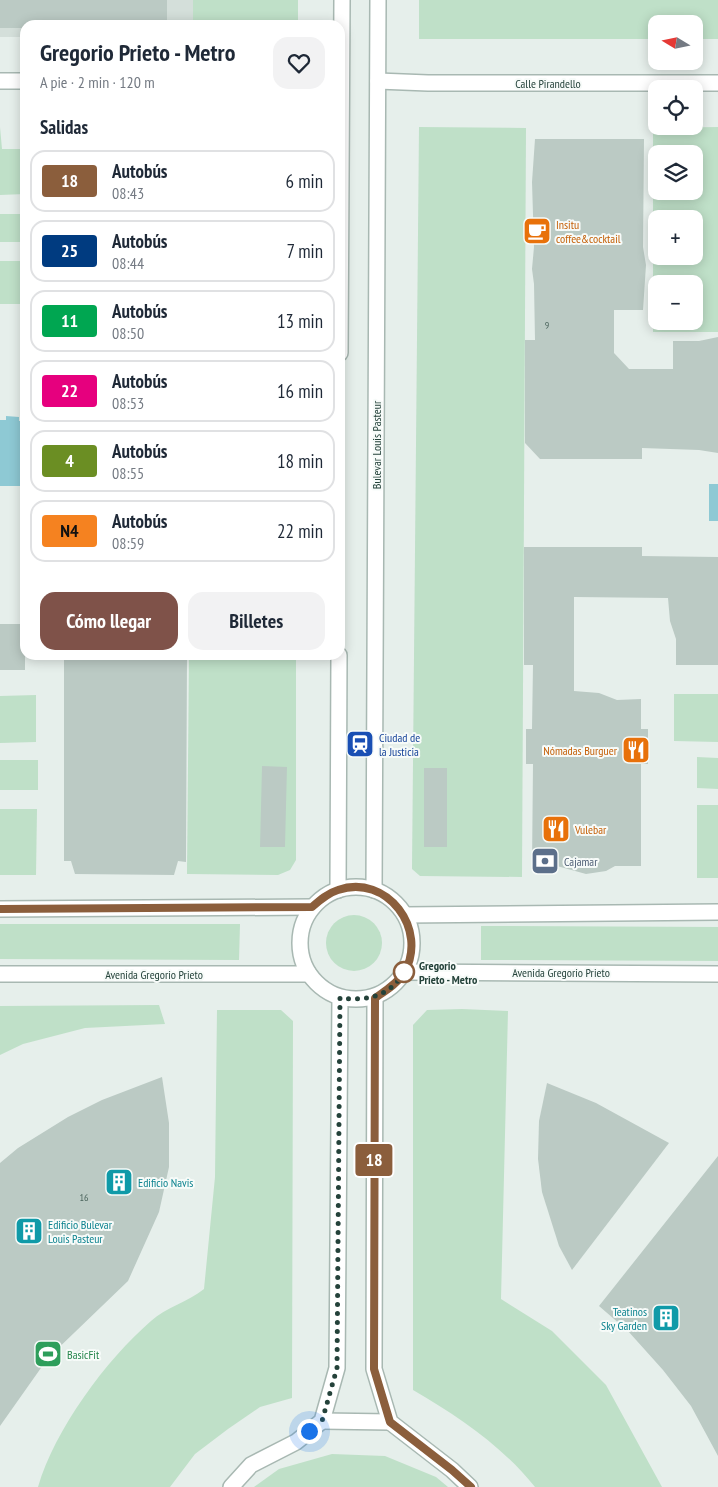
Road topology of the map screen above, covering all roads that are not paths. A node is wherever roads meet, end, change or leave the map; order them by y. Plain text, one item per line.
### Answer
1 (342, 0) edge
2 (378, 0) edge
3 (342, 20) edge
4 (0, 81) edge
5 (20, 81) edge
6 (378, 81) junction
7 (718, 83) edge
8 (339, 660) edge
9 (338, 890) junction
10 (374, 890) junction
11 (312, 907) junction
12 (0, 909) edge
13 (718, 912) edge
14 (405, 915) junction
15 (404, 972) junction
16 (0, 974) edge
17 (309, 974) junction
18 (718, 974) edge
19 (340, 998) junction
20 (375, 998) junction
21 (322, 1421) junction
22 (390, 1422) junction
23 (231, 1487) edge
24 (470, 1487) edge

1 - 3 street
2 - 6 street, Bulevar Louis Pasteur
4 - 5 street
6 - 7 street, Calle Pirandello
6 - 10 street, Bulevar Louis Pasteur
8 - 9 street
9 - 10 street
9 - 11 street
10 - 14 street
11 - 12 street
11 - 17 street
13 - 14 street
14 - 15 street
15 - 18 street, Avenida Gregorio Prieto
15 - 20 street
16 - 17 street, Avenida Gregorio Prieto
17 - 19 street
19 - 20 street
19 - 21 street
20 - 22 street
21 - 22 street
21 - 23 street
22 - 24 street

